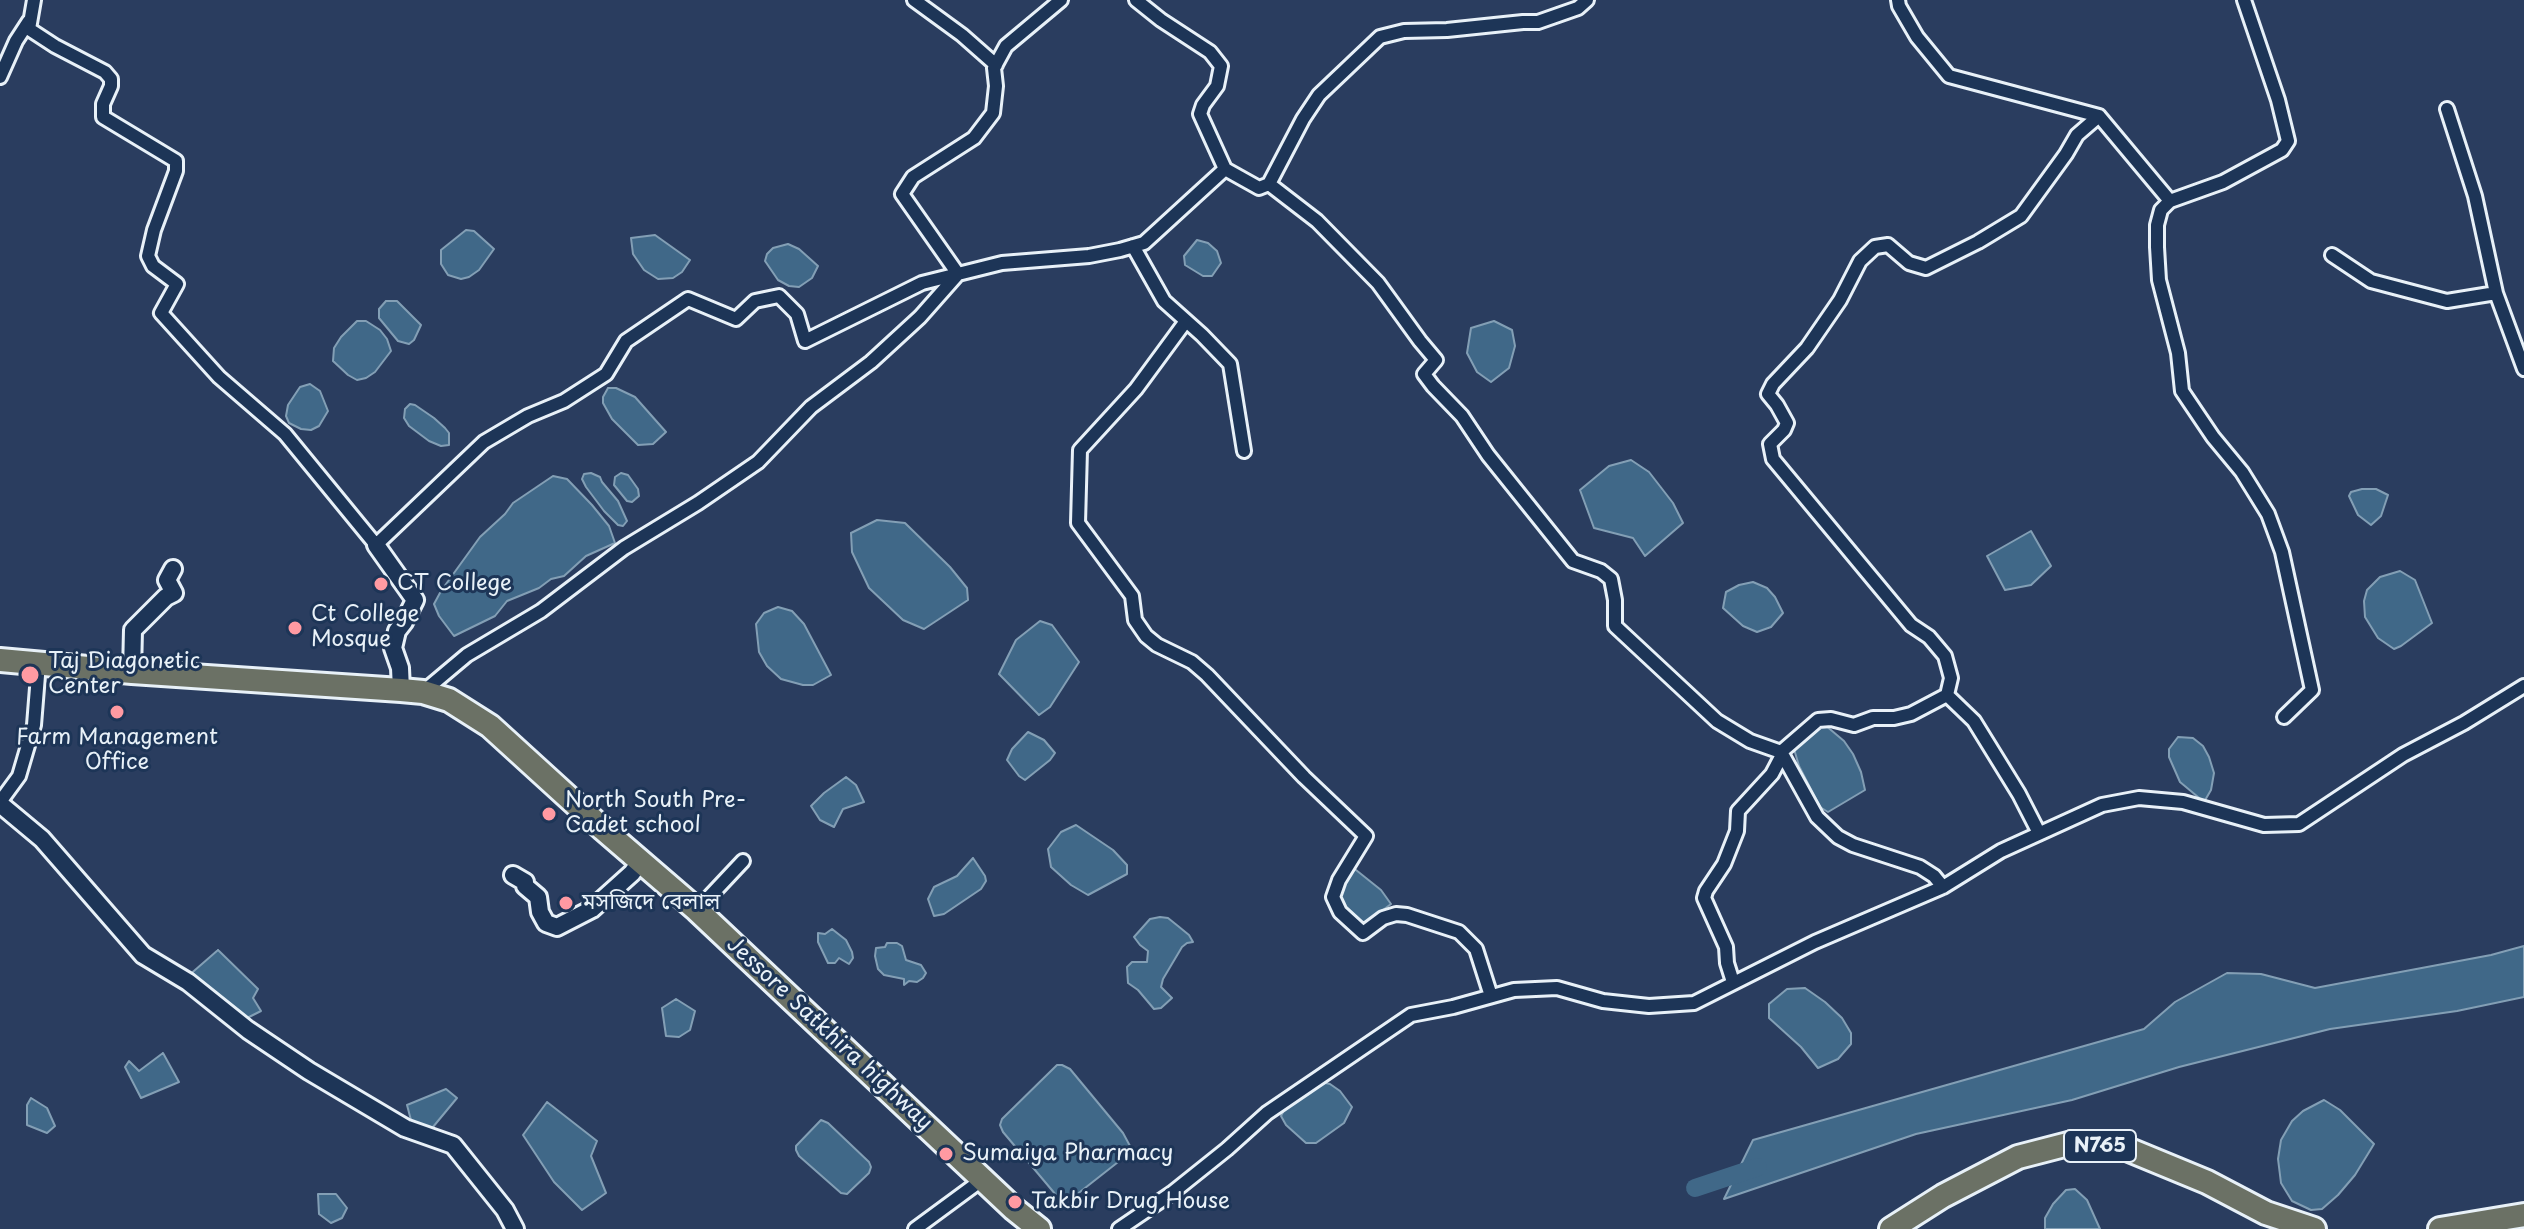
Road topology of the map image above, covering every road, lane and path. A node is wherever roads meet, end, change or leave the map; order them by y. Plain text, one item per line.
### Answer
1 (34, 0) edge
2 (914, 0) edge
3 (1061, 0) edge
4 (1136, 0) edge
5 (1587, 0) edge
6 (1898, 0) edge
7 (2244, 0) edge
8 (29, 21) junction
9 (996, 65) junction
10 (0, 77) edge
11 (2447, 109) dead end
12 (2099, 116) junction
13 (1225, 169) junction
14 (1269, 184) junction
15 (2170, 201) junction
16 (1133, 246) junction
17 (2332, 255) dead end
18 (958, 274) junction
19 (2496, 293) junction
20 (1186, 321) junction
21 (2524, 369) edge
22 (1244, 451) dead end
23 (376, 545) junction
24 (173, 569) dead end
25 (0, 660) edge
26 (39, 663) junction
27 (132, 672) junction
28 (2524, 686) edge
29 (412, 691) junction
30 (1947, 695) junction
31 (2284, 717) dead end
32 (1782, 753) junction
33 (0, 803) edge
34 (2039, 833) junction
35 (743, 861) dead end
36 (640, 862) junction
37 (513, 875) dead end
38 (1943, 887) junction
39 (697, 910) junction
40 (1733, 982) junction
41 (1491, 996) junction
42 (983, 1179) junction
43 (2524, 1215) edge
44 (515, 1229) edge
45 (915, 1229) edge
46 (1039, 1229) edge
47 (1119, 1229) edge
48 (1891, 1229) edge
49 (2314, 1229) edge
50 (2440, 1229) edge

1 - 8 street
2 - 9 street
3 - 9 street
4 - 13 street
5 - 14 street
6 - 12 street
7 - 15 street
8 - 10 street
8 - 23 street
9 - 18 street
11 - 19 street
12 - 15 street
12 - 30 street
13 - 14 street
13 - 16 street
14 - 32 street
15 - 31 street
16 - 18 street
16 - 20 street
17 - 19 street
18 - 23 street
18 - 29 street
19 - 21 street
20 - 22 street
20 - 41 street
23 - 29 street
24 - 27 street
25 - 26 highway, Jessore Satkhira highway
26 - 27 highway, Jessore Satkhira highway
26 - 33 street
27 - 29 highway, Jessore Satkhira highway
28 - 34 street
29 - 36 highway, Jessore Satkhira highway
30 - 32 street
30 - 34 street
32 - 38 street
32 - 40 street
33 - 44 street
34 - 38 street
35 - 39 street
36 - 37 street
36 - 39 highway, Jessore Satkhira highway
38 - 40 street
39 - 42 highway, Jessore Satkhira highway
40 - 41 street
41 - 47 street
42 - 45 street
42 - 46 highway, Jessore Satkhira highway
43 - 50 highway
48 - 49 highway, N765

